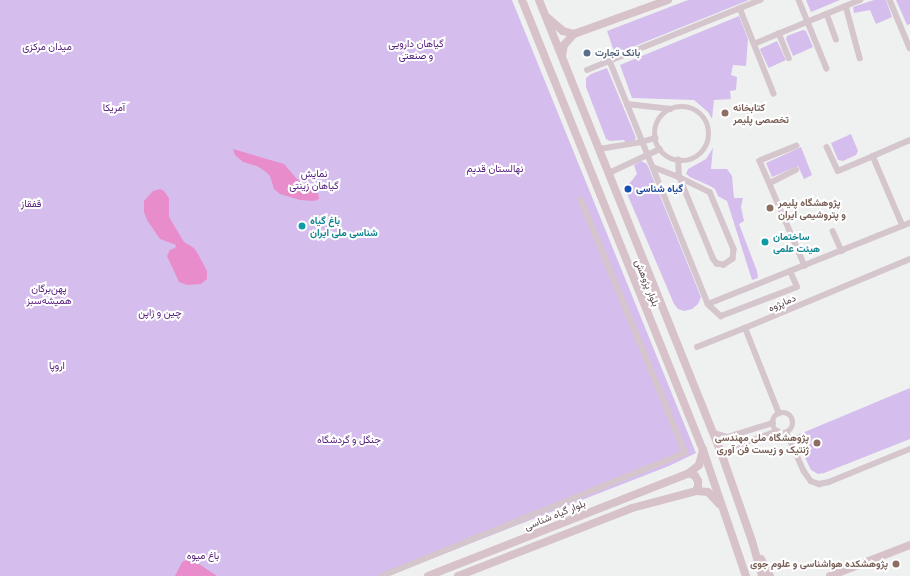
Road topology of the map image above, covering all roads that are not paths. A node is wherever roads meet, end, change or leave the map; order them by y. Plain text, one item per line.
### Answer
1 (522, 0) edge
2 (539, 0) edge
3 (668, 0) edge
4 (760, 0) edge
5 (799, 0) edge
6 (860, 0) edge
7 (890, 0) edge
8 (846, 6) junction
9 (740, 8) junction
10 (827, 14) junction
11 (545, 15) junction
12 (808, 22) junction
13 (574, 34) junction
14 (779, 34) junction
15 (836, 39) dead end
16 (754, 44) junction
17 (910, 48) edge
18 (562, 56) junction
19 (789, 58) dead end
20 (860, 58) dead end
21 (610, 61) junction
22 (587, 70) dead end
23 (827, 70) dead end
24 (774, 94) dead end
25 (627, 104) junction
26 (671, 109) junction
27 (655, 138) junction
28 (910, 140) edge
29 (642, 142) junction
30 (797, 146) dead end
31 (827, 147) dead end
32 (600, 149) junction
33 (660, 149) junction
34 (648, 154) junction
35 (874, 156) junction
36 (678, 160) junction
37 (653, 167) junction
38 (796, 170) dead end
39 (609, 173) junction
40 (679, 177) junction
41 (770, 183) junction
42 (581, 201) dead end
43 (910, 223) edge
44 (903, 226) junction
45 (833, 231) dead end
46 (842, 251) junction
47 (910, 259) edge
48 (805, 266) junction
49 (790, 271) junction
50 (708, 304) junction
51 (745, 328) junction
52 (697, 347) dead end
53 (779, 414) junction
54 (773, 422) junction
55 (777, 431) junction
56 (714, 433) junction
57 (787, 433) junction
58 (910, 449) edge
59 (703, 450) junction
60 (724, 458) junction
61 (689, 473) junction
62 (696, 491) junction
63 (723, 509) junction
64 (752, 541) junction
65 (910, 545) edge
66 (739, 558) junction
67 (761, 572) edge
68 (382, 576) edge
69 (428, 576) edge
70 (458, 576) edge
71 (741, 576) edge
72 (746, 576) edge
73 (770, 576) edge
74 (830, 576) edge

1 - 59 street, بلوار پژوهش
2 - 11 street, بلوار پژوهش
3 - 13 street
4 - 9 street
5 - 12 street
6 - 8 street
7 - 17 street
8 - 10 street
8 - 20 street
9 - 16 street
9 - 21 street
10 - 12 street
10 - 15 street
11 - 13 street
11 - 18 street, بلوار پژوهش
12 - 14 street
12 - 23 street
13 - 18 street
14 - 16 street
14 - 19 street
16 - 24 street
18 - 32 street, بلوار پژوهش
21 - 22 street
21 - 25 street
25 - 26 street
25 - 29 street
26 - 27 street
26 - 36 street
27 - 29 street
27 - 33 street
28 - 35 street
29 - 32 street
29 - 34 street
30 - 41 street
31 - 35 street
32 - 39 street, بلوار پژوهش
33 - 34 street
33 - 36 street
34 - 37 street
34 - 39 street
35 - 44 street
36 - 40 street
37 - 40 street
37 - 50 street
38 - 41 street
39 - 56 street, بلوار پژوهش
40 - 40 street
41 - 48 street
42 - 68 street
43 - 44 street
44 - 46 street
45 - 46 street
46 - 48 street
47 - 51 street, دماپژوه
48 - 49 street
49 - 50 street
49 - 50 street
51 - 52 street, دماپژوه
51 - 53 street
53 - 54 street
53 - 57 street
54 - 55 street
54 - 56 street
55 - 57 street
55 - 60 street
56 - 60 street, بلوار پژوهش
57 - 58 street
59 - 61 street
59 - 63 street, بلوار پژوهش
60 - 64 street, بلوار پژوهش
61 - 62 street
61 - 69 street, بلوار گیاه شناسی
62 - 63 street
62 - 70 street
63 - 66 street, بلوار پژوهش
64 - 67 street, بلوار پژوهش
64 - 73 street
65 - 74 street
66 - 71 street
66 - 72 street, بلوار پژوهش

